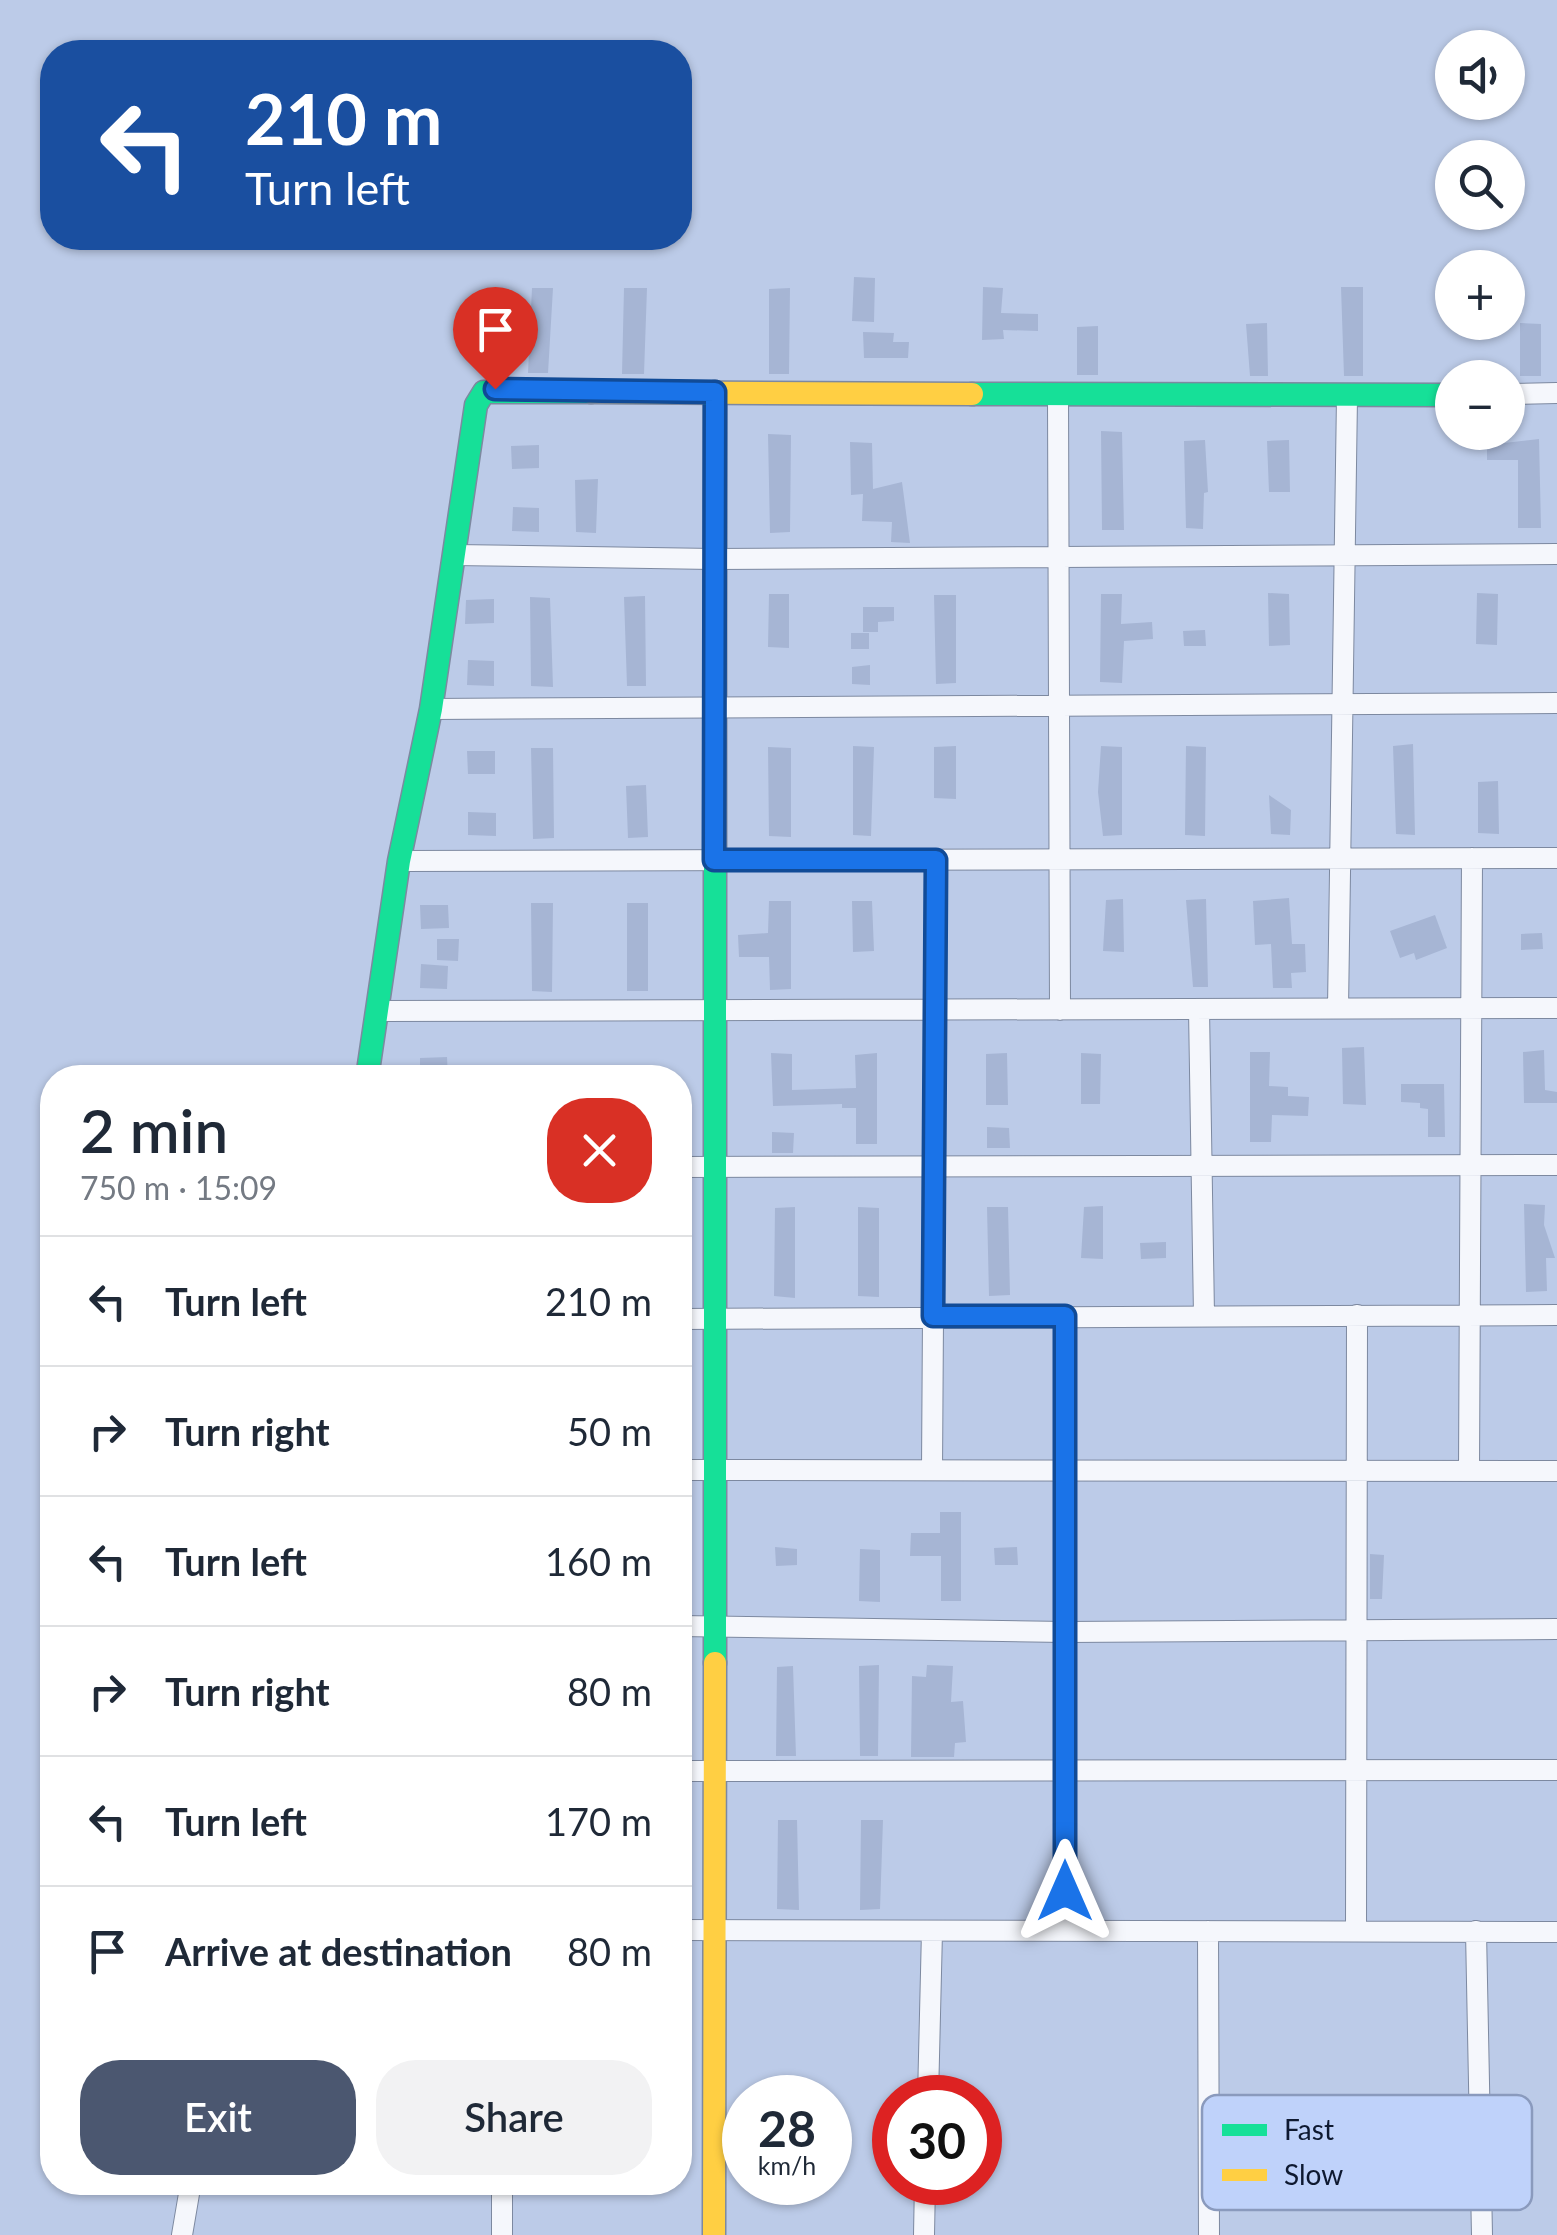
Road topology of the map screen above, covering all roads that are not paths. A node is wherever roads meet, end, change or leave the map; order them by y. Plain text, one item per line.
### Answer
1 (715, 392) junction
2 (1557, 393) edge
3 (1525, 394) edge
4 (1435, 395) edge
5 (1058, 397) junction
6 (1347, 397) junction
7 (454, 554) junction
8 (1557, 554) edge
9 (1058, 556) junction
10 (1344, 556) junction
11 (713, 559) junction
12 (1557, 703) edge
13 (1342, 704) junction
14 (1056, 707) junction
15 (431, 709) junction
16 (712, 709) junction
17 (1340, 858) junction
18 (1472, 858) junction
19 (1557, 858) edge
20 (1056, 859) junction
21 (714, 860) junction
22 (936, 860) junction
23 (399, 862) junction
24 (1338, 1008) junction
25 (1472, 1008) junction
26 (1557, 1008) edge
27 (1199, 1009) junction
28 (935, 1010) junction
29 (1060, 1010) junction
30 (377, 1011) junction
31 (712, 1013) junction
32 (369, 1065) edge
33 (1557, 1165) edge
34 (1201, 1166) junction
35 (1471, 1166) junction
36 (692, 1167) edge
37 (711, 1167) junction
38 (934, 1167) junction
39 (1204, 1314) junction
40 (1357, 1315) junction
41 (1470, 1315) junction
42 (1557, 1315) edge
43 (933, 1316) junction
44 (1065, 1316) junction
45 (692, 1319) edge
46 (711, 1319) junction
47 (692, 1470) edge
48 (712, 1470) junction
49 (932, 1470) junction
50 (1066, 1470) junction
51 (1358, 1470) junction
52 (1469, 1470) junction
53 (1557, 1471) edge
54 (692, 1626) edge
55 (715, 1626) junction
56 (1557, 1629) edge
57 (1357, 1630) junction
58 (1065, 1632) junction
59 (1557, 1770) edge
60 (692, 1771) edge
61 (717, 1771) junction
62 (1356, 1771) junction
63 (1065, 1772) junction
64 (692, 1930) edge
65 (716, 1930) junction
66 (932, 1930) junction
67 (1065, 1930) junction
68 (1208, 1930) junction
69 (1356, 1930) junction
70 (1476, 1930) junction
71 (1557, 1932) edge
72 (929, 2075) edge
73 (1208, 2095) edge
74 (1479, 2095) edge
75 (189, 2195) edge
76 (502, 2195) edge
77 (925, 2205) edge
78 (1482, 2210) edge
79 (182, 2235) edge
80 (502, 2235) edge
81 (714, 2235) edge
82 (924, 2235) edge
83 (1482, 2235) edge

1 - 5 street
1 - 7 street
1 - 11 street
2 - 3 street
4 - 6 street
5 - 6 street
5 - 9 street
6 - 10 street
7 - 11 street
7 - 15 street
8 - 10 street
9 - 10 street
9 - 11 street
9 - 14 street
10 - 13 street
11 - 16 street
12 - 13 street
13 - 14 street
13 - 17 street
14 - 16 street
14 - 20 street
15 - 16 street
15 - 23 street
16 - 21 street
17 - 18 street
17 - 20 street
17 - 24 street
18 - 19 street
18 - 25 street
20 - 22 street
20 - 29 street
21 - 22 street
21 - 23 street
21 - 31 street
22 - 28 street
23 - 30 street
24 - 25 street
24 - 27 street
25 - 26 street
25 - 35 street
27 - 29 street
27 - 34 street
28 - 29 street
28 - 31 street
28 - 38 street
30 - 31 street
30 - 32 street
31 - 37 street
33 - 35 street
34 - 35 street
34 - 38 street
34 - 39 street
35 - 41 street
36 - 37 street
37 - 38 street
37 - 46 street
38 - 43 street
39 - 40 street
39 - 44 street
40 - 41 street
40 - 51 street
41 - 42 street
41 - 52 street
43 - 44 street
43 - 46 street
43 - 49 street
44 - 50 street
45 - 46 street
46 - 48 street
47 - 48 street
48 - 49 street
48 - 55 street
49 - 50 street
50 - 51 street
50 - 58 street
51 - 52 street
51 - 57 street
52 - 53 street
54 - 55 street
55 - 58 street
55 - 61 street
56 - 57 street
57 - 58 street
57 - 62 street
58 - 63 street
59 - 62 street
60 - 61 street
61 - 63 street
61 - 65 street
62 - 63 street
62 - 69 street
63 - 67 street
64 - 65 street
65 - 66 street
65 - 81 street
66 - 67 street
66 - 72 street
67 - 68 street
68 - 69 street
68 - 73 street
69 - 70 street
70 - 71 street
70 - 74 street
75 - 79 street
76 - 80 street
77 - 82 street
78 - 83 street

